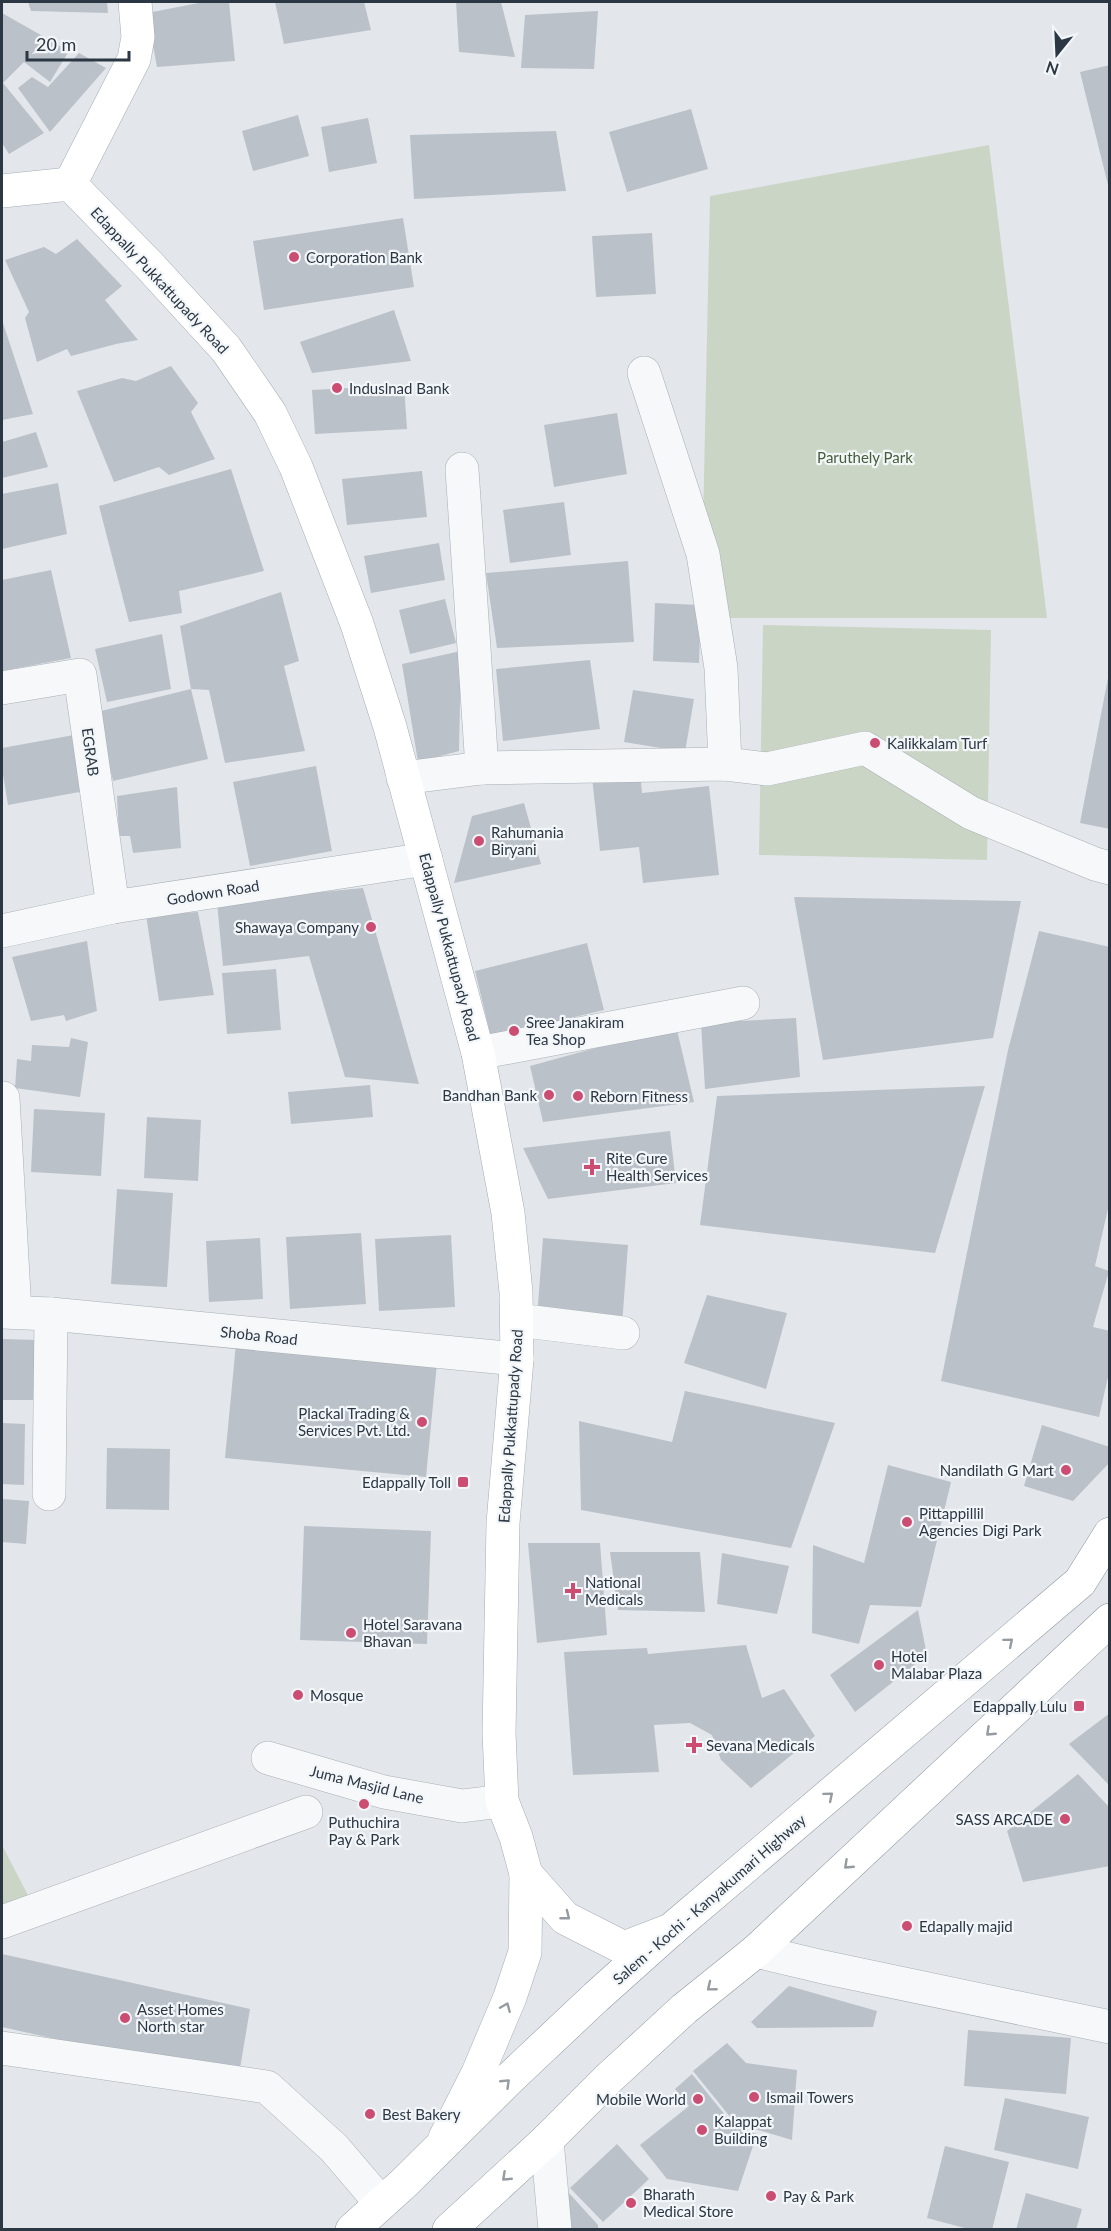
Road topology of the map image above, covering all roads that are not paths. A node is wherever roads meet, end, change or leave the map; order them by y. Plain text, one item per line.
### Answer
1 (135, 2) edge
2 (70, 184) junction
3 (2, 191) edge
4 (644, 373) dead end
5 (462, 469) dead end
6 (2, 688) edge
7 (725, 764) junction
8 (482, 768) junction
9 (403, 778) junction
10 (426, 859) junction
11 (1110, 868) edge
12 (113, 908) junction
13 (2, 931) edge
14 (742, 1003) dead end
15 (478, 1053) junction
16 (3, 1098) dead end
17 (8, 1312) edge
18 (51, 1314) junction
19 (517, 1320) junction
20 (623, 1333) dead end
21 (517, 1359) junction
22 (49, 1494) dead end
23 (1110, 1534) edge
24 (1110, 1554) edge
25 (1080, 1582) junction
26 (1110, 1620) edge
27 (268, 1758) dead end
28 (502, 1801) junction
29 (306, 1812) dead end
30 (526, 1874) junction
31 (2, 1922) edge
32 (672, 1929) junction
33 (756, 1951) junction
34 (1110, 2027) edge
35 (2, 2048) edge
36 (547, 2140) junction
37 (393, 2193) junction
38 (352, 2229) edge
39 (449, 2229) edge
40 (555, 2229) edge

1 - 2 main road
2 - 3 main road
2 - 9 main road, Edappally Pukkattupady Road
4 - 7 street
5 - 8 street
6 - 12 street, EGRAB
7 - 8 street
7 - 11 street
8 - 9 street
9 - 10 main road, Edappally Pukkattupady Road
10 - 12 street, Godown Road
10 - 15 main road, Edappally Pukkattupady Road
12 - 13 street, Godown Road
14 - 15 street
15 - 19 main road, Edappally Pukkattupady Road
16 - 17 street
17 - 18 street, Shoba Road
18 - 21 street, Shoba Road
18 - 22 street
19 - 20 street
19 - 21 main road, Edappally Pukkattupady Road
21 - 28 main road, Edappally Pukkattupady Road
23 - 25 main road
24 - 25 main road
32 -> 25 main road, Salem - Kochi - Kanyakumari Highway
26 -> 33 main road
27 - 28 street, Juma Masjid Lane
28 - 30 main road, Edappally Pukkattupady Road
29 - 31 street
30 -> 32 main road
37 -> 30 main road
37 -> 32 main road, Salem - Kochi - Kanyakumari Highway
33 - 34 street
33 -> 36 main road
35 - 37 street
36 -> 39 main road
36 - 40 street
37 - 38 main road, Salem - Kochi - Kanyakumari Highway

